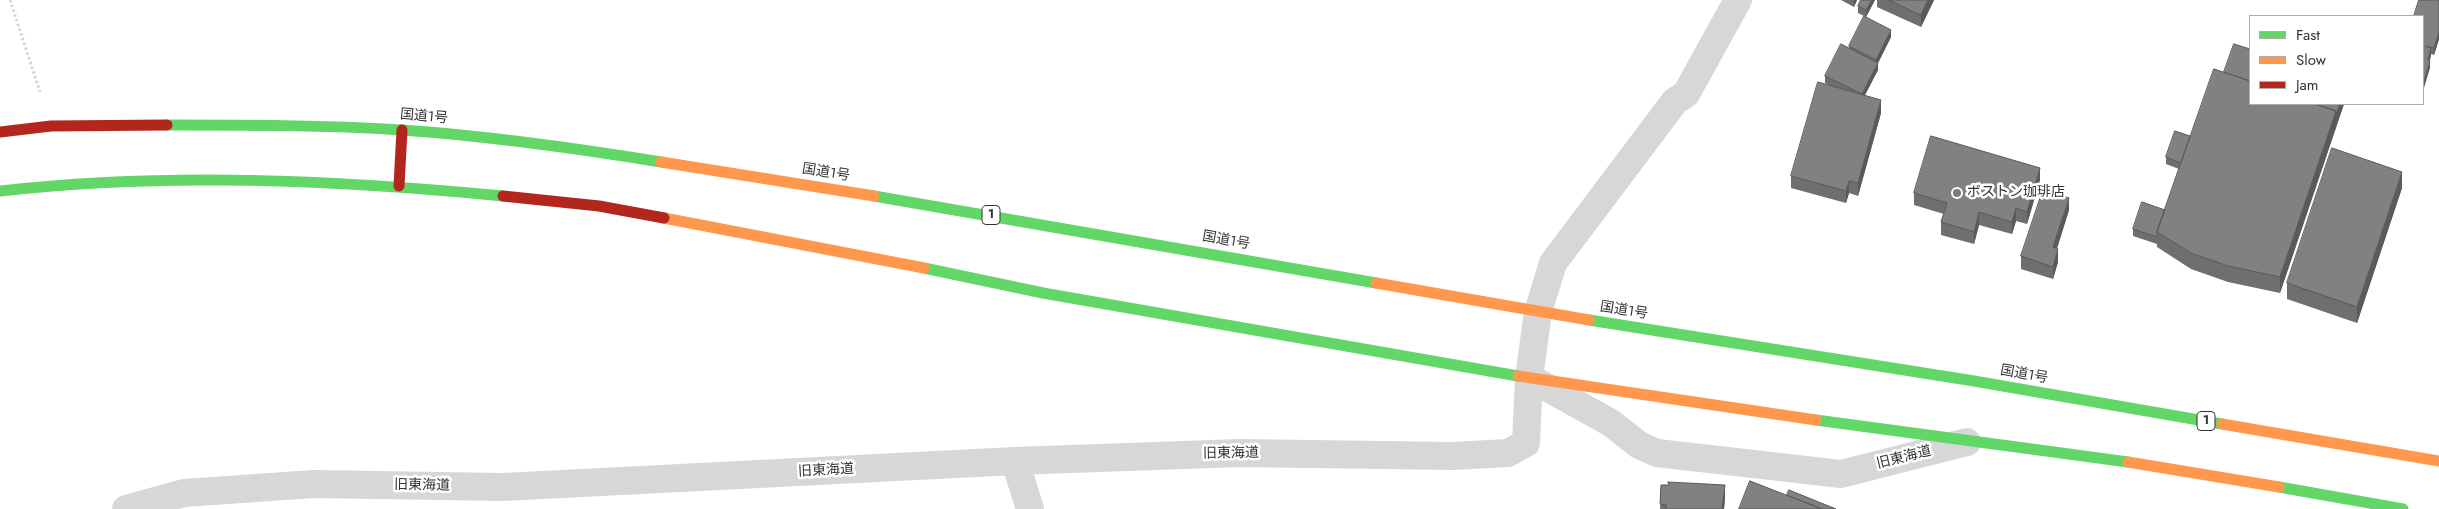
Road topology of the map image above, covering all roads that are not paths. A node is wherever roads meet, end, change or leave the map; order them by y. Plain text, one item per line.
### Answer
1 (1738, 0) edge
2 (402, 130) junction
3 (0, 132) edge
4 (399, 186) junction
5 (0, 191) edge
6 (1538, 312) junction
7 (1529, 378) junction
8 (1967, 442) junction
9 (1015, 461) junction
10 (2439, 461) edge
11 (126, 509) edge
12 (1030, 509) edge
13 (2403, 509) edge

1 - 6 street
2 - 3 highway, 国道1号 / 1
2 - 4 highway
2 - 6 highway, 国道1号 / 1
4 - 5 highway
4 - 7 highway
6 - 7 street
6 - 10 highway, 国道1号 / 1
7 - 8 highway
7 - 8 street, 旧東海道
7 - 9 street, 旧東海道
8 - 13 highway
9 - 11 street, 旧東海道
9 - 12 street

